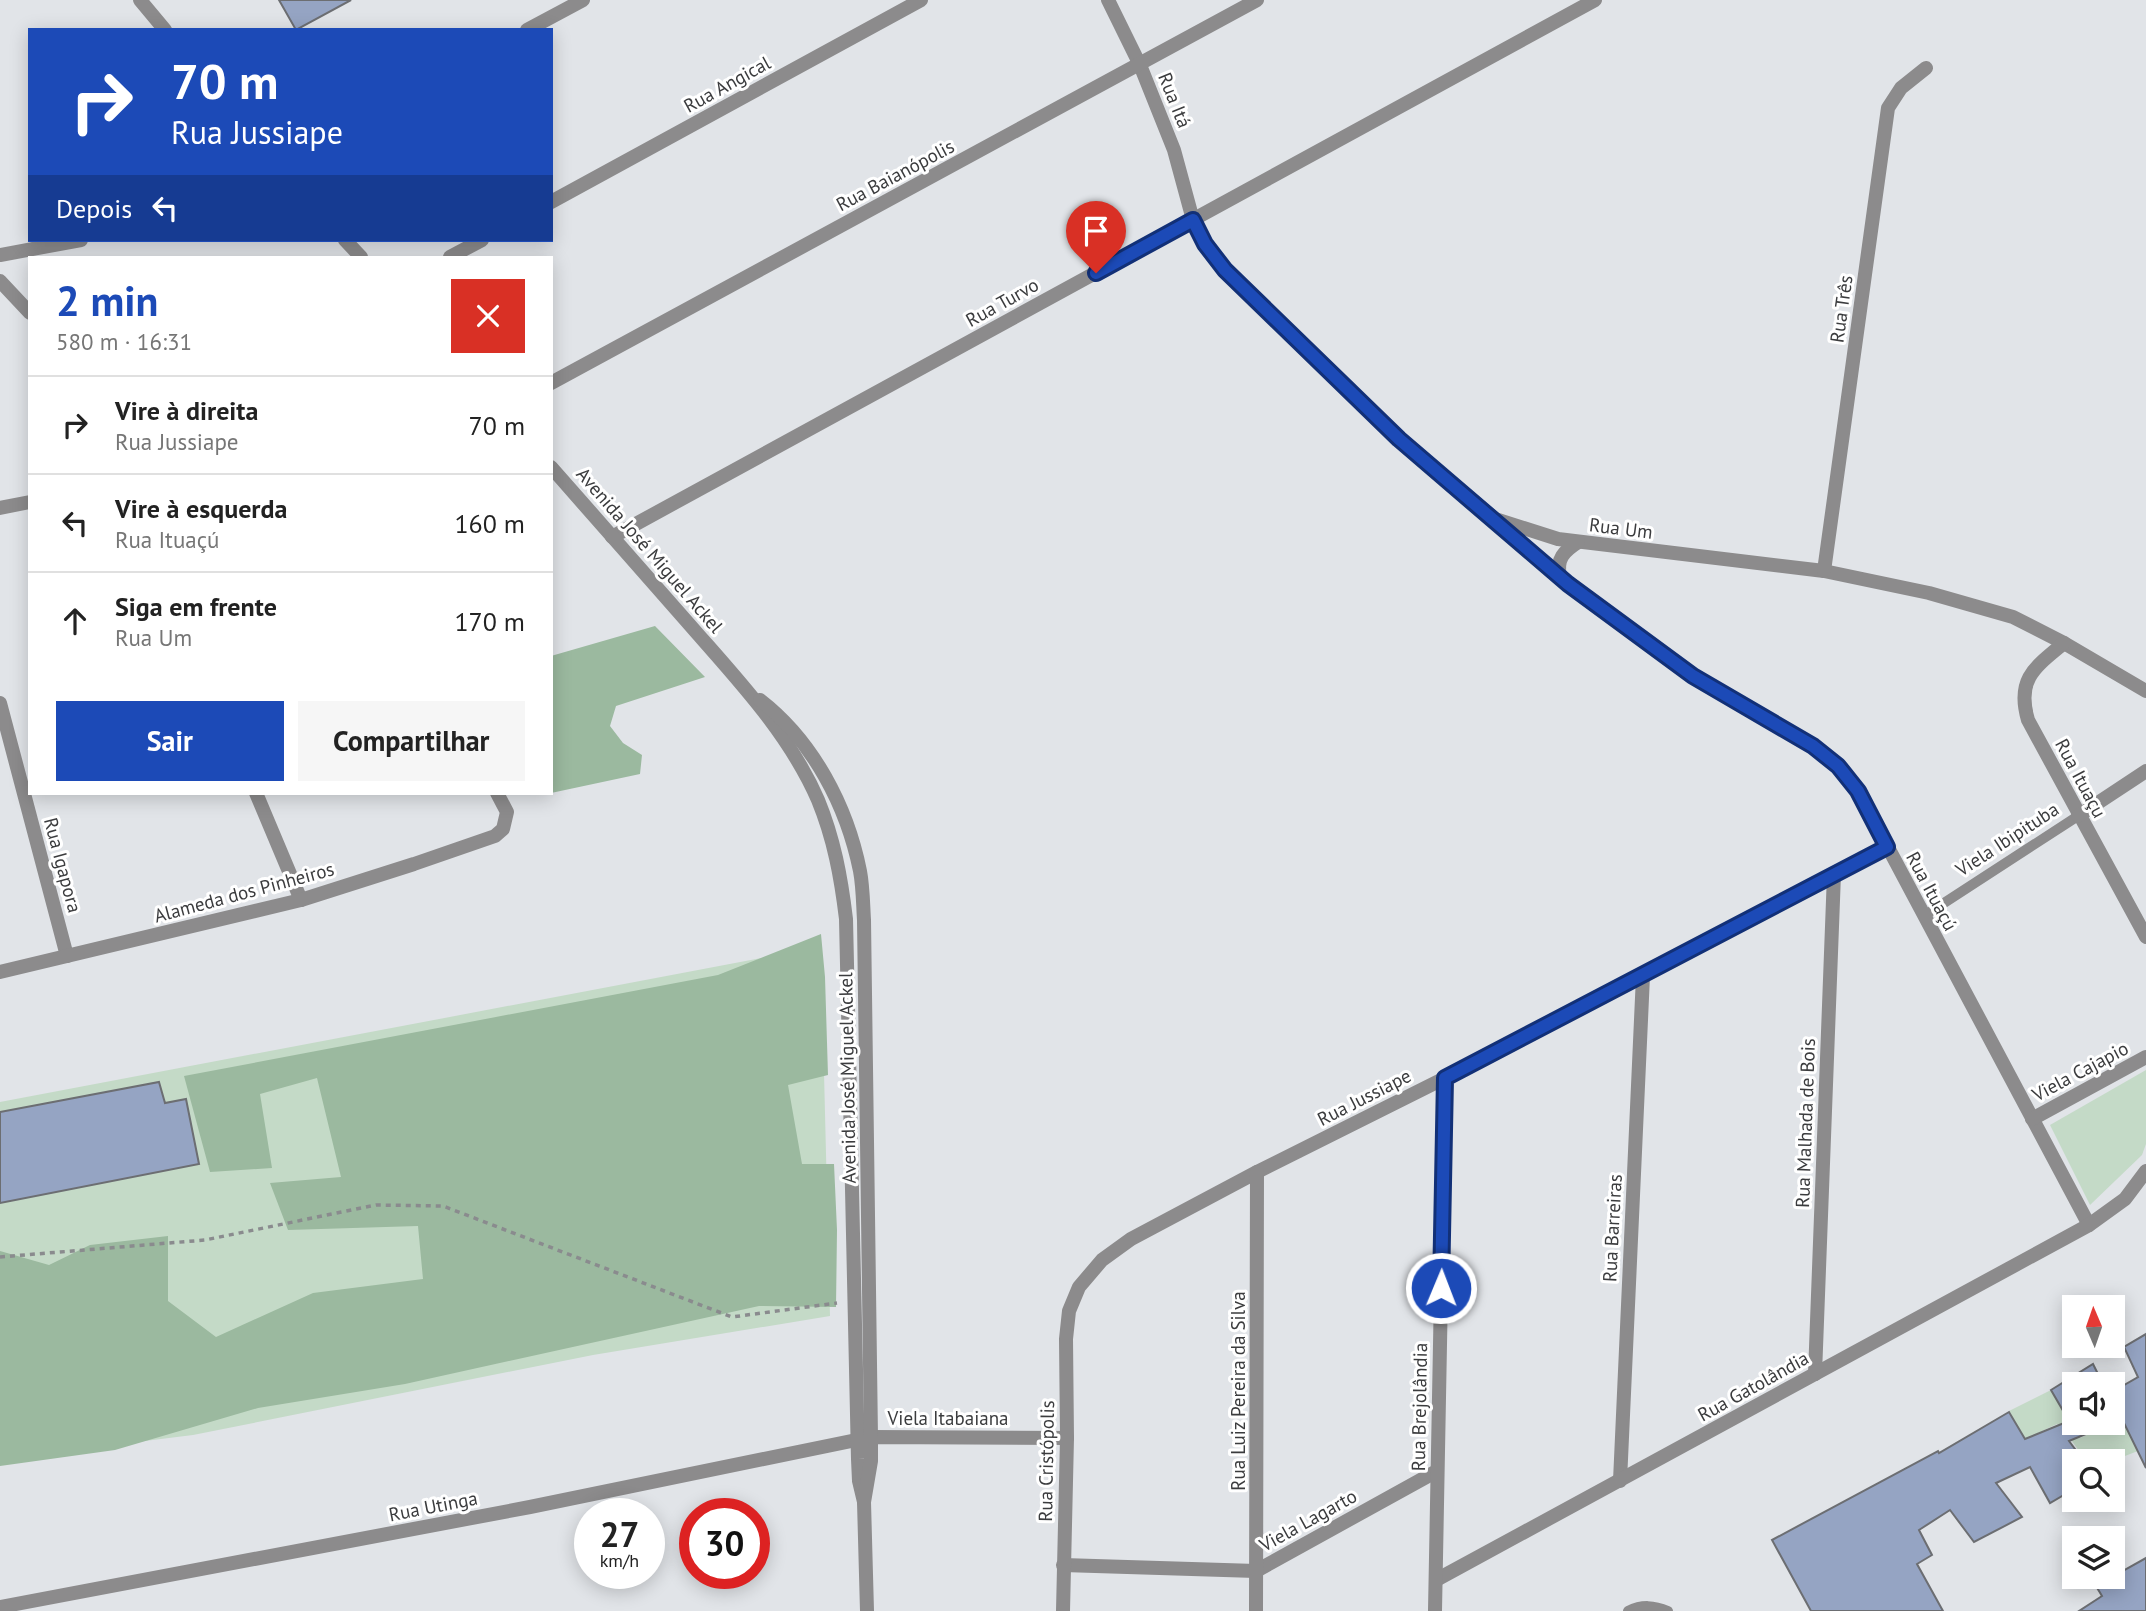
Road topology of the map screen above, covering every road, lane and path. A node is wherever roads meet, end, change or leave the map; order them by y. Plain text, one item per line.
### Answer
1 (140, 0) edge
2 (583, 0) edge
3 (921, 0) edge
4 (1108, 0) edge
5 (1257, 0) edge
6 (1595, 0) edge
7 (163, 28) edge
8 (531, 28) edge
9 (1140, 65) junction
10 (1926, 68) dead end
11 (553, 201) edge
12 (1193, 220) junction
13 (71, 242) edge
14 (347, 242) edge
15 (478, 242) edge
16 (0, 256) edge
17 (360, 256) edge
18 (452, 256) edge
19 (0, 281) edge
20 (28, 311) edge
21 (553, 382) edge
22 (553, 469) edge
23 (28, 502) edge
24 (0, 508) edge
25 (1495, 519) junction
26 (612, 537) junction
27 (1578, 542) junction
28 (1824, 571) junction
29 (1560, 576) junction
30 (2064, 643) junction
31 (748, 691) junction
32 (2146, 691) edge
33 (0, 703) edge
34 (2146, 771) edge
35 (257, 795) edge
36 (498, 795) edge
37 (2078, 816) junction
38 (1887, 847) junction
39 (1834, 874) junction
40 (301, 900) junction
41 (1924, 916) junction
42 (2146, 937) edge
43 (66, 956) junction
44 (0, 972) edge
45 (1643, 976) junction
46 (2146, 1057) edge
47 (1445, 1078) junction
48 (2032, 1119) junction
49 (2146, 1171) edge
50 (1257, 1172) junction
51 (2089, 1225) junction
52 (0, 1257) edge
53 (855, 1301) junction
54 (1069, 1311) joint
55 (1815, 1374) junction
56 (1067, 1438) junction
57 (864, 1439) junction
58 (1437, 1471) junction
59 (1620, 1481) junction
60 (1063, 1565) junction
61 (1256, 1571) junction
62 (1436, 1580) junction
63 (0, 1607) edge
64 (867, 1611) edge
65 (1063, 1611) edge
66 (1255, 1611) edge
67 (1436, 1611) edge
68 (1628, 1611) edge
69 (1668, 1611) edge

1 - 7 street
2 - 8 street
3 - 11 street, Rua Angical
4 - 9 street, Rua Itá
5 - 9 street, Rua Baianópolis
6 - 12 street, Rua Turvo
9 - 12 street, Rua Itá
9 - 21 street, Rua Baianópolis
10 - 28 street, Rua Três
12 - 25 street, Rua Um
12 - 26 street, Rua Turvo
13 - 16 street
14 - 17 street
15 - 18 street
19 - 20 street
22 - 26 street, Avenida José Miguel Ackel
23 - 24 street
25 - 27 street, Rua Um
25 - 29 street, Rua Ituaçú
26 - 31 street, Avenida José Miguel Ackel
27 - 28 street, Rua Um
27 - 29 street
28 - 30 street, Rua Um
29 - 38 street, Rua Ituaçú
30 - 32 street, Rua Um
30 - 37 street, Rua Ituaçu
31 - 53 street, Avenida José Miguel Ackel
31 - 57 street, Avenida José Miguel Ackel
33 - 43 street, Rua Igapora
34 - 37 street, Viela Ibipituba
35 - 40 street
36 - 40 street, Alameda dos Pinheiros
37 - 41 lane, Viela Ibipituba
37 - 42 street, Rua Ituaçu
38 - 39 street, Rua Jussiape
38 - 41 street, Rua Ituaçú
39 - 45 street, Rua Jussiape
39 - 55 street, Rua Malhada de Bois
40 - 43 street, Alameda dos Pinheiros
41 - 48 street, Rua Ituaçú
43 - 44 street, Alameda dos Pinheiros
45 - 47 street, Rua Jussiape
45 - 59 street, Rua Barreiras
46 - 48 street, Viela Cajapio
47 - 50 street, Rua Jussiape
47 - 58 street, Rua Brejolândia
48 - 51 street, Rua Ituaçú
49 - 51 street
50 - 54 street, Rua Jussiape
50 - 61 street, Rua Luiz Pereira da Silva
51 - 55 street, Rua Gatolândia
52 - 53 path
53 - 57 street, Avenida José Miguel Ackel
54 - 56 street, Rua Cristópolis
55 - 59 street, Rua Gatolândia
56 - 57 street, Viela Itabaiana
56 - 60 street, Rua Cristópolis
57 - 63 street, Rua Utinga
57 - 64 street, Avenida José Miguel Ackel
58 - 61 street, Viela Lagarto
58 - 62 street, Rua Brejolândia
59 - 62 street, Rua Gatolândia
60 - 61 street, Viela Lagarto
60 - 65 street, Rua Cristópolis
61 - 66 street, Rua Luiz Pereira da Silva
62 - 67 street, Rua Brejolândia
68 - 69 lane

